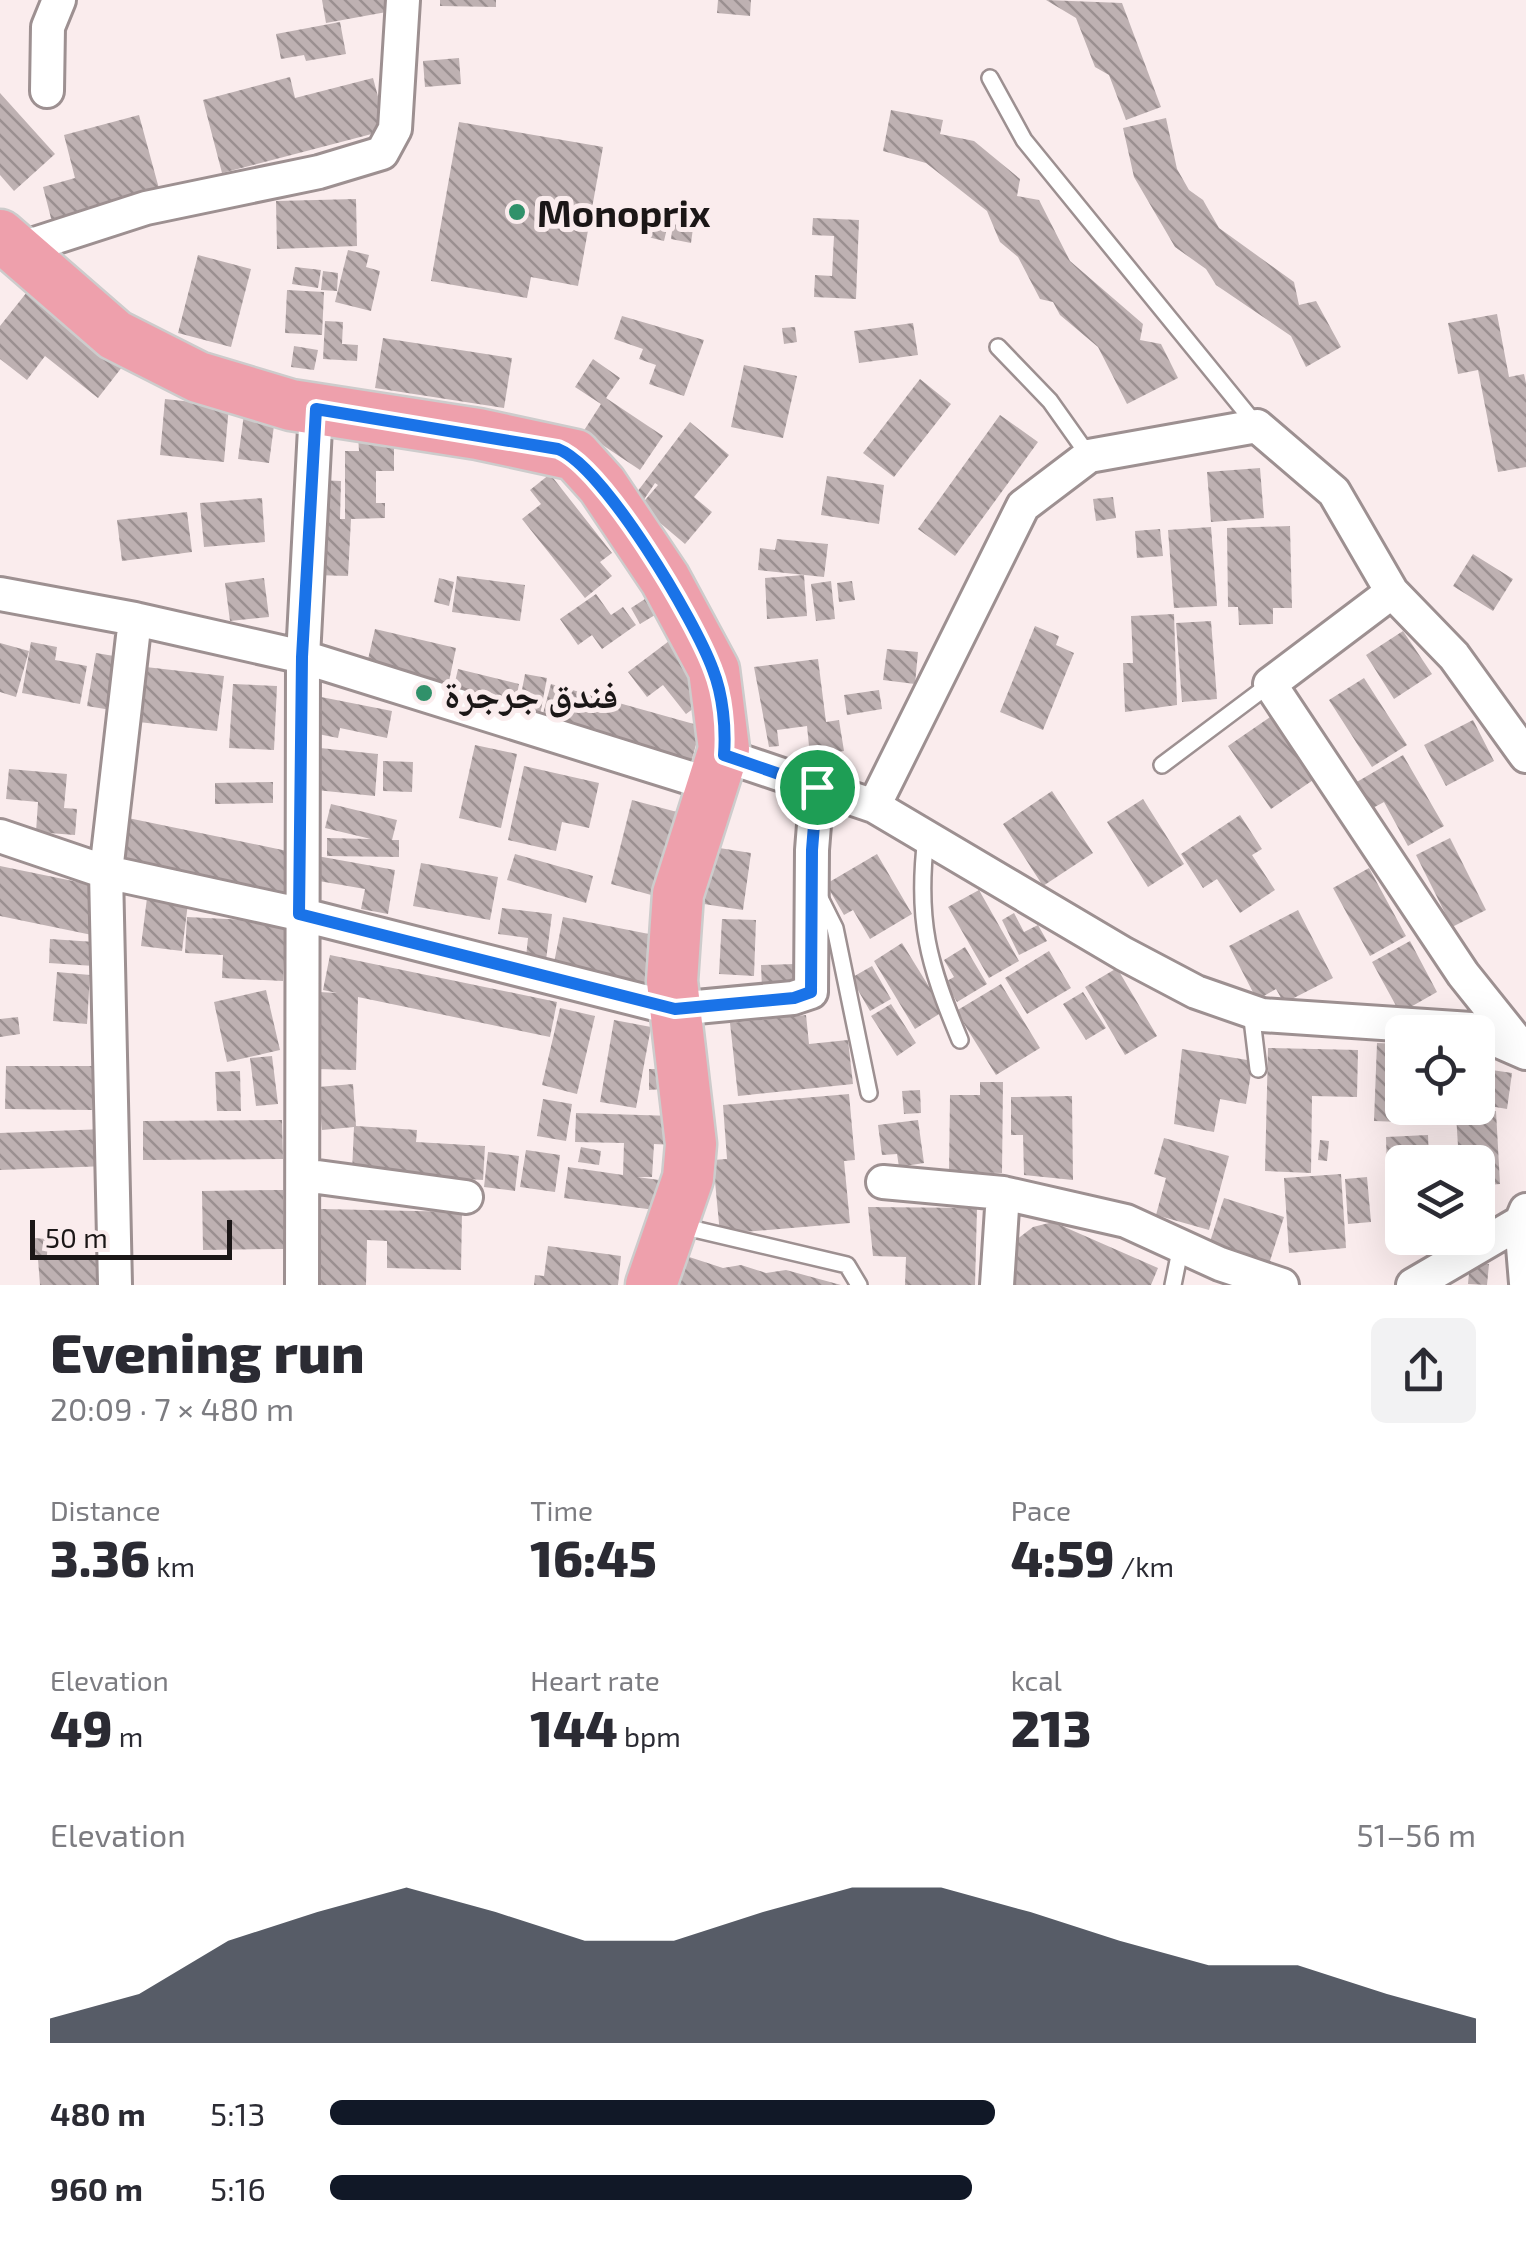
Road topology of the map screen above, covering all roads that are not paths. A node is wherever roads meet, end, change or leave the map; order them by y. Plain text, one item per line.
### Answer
1 (59, 0) edge
2 (403, 0) edge
3 (990, 78) dead end
4 (47, 91) dead end
5 (8, 243) edge
6 (998, 346) dead end
7 (316, 409) junction
8 (1258, 426) junction
9 (1089, 456) junction
10 (1392, 592) junction
11 (0, 594) edge
12 (135, 619) junction
13 (302, 657) junction
14 (1270, 684) junction
15 (1526, 756) edge
16 (1162, 765) dead end
17 (720, 771) junction
18 (817, 787) junction
19 (874, 806) junction
20 (0, 836) edge
21 (926, 838) junction
22 (106, 872) junction
23 (812, 881) junction
24 (299, 914) junction
25 (675, 1009) junction
26 (1251, 1011) junction
27 (960, 1040) dead end
28 (1526, 1053) edge
29 (1258, 1068) dead end
30 (869, 1093) dead end
31 (303, 1175) junction
32 (883, 1182) dead end
33 (1003, 1194) junction
34 (466, 1196) dead end
35 (1524, 1216) edge
36 (672, 1224) junction
37 (1181, 1246) junction
38 (1451, 1274) edge
39 (1526, 1283) edge
40 (115, 1285) edge
41 (302, 1285) edge
42 (651, 1285) edge
43 (859, 1285) edge
44 (997, 1285) edge
45 (1173, 1285) edge
46 (1282, 1285) edge
47 (1413, 1285) edge

1 - 4 street
2 - 5 street
3 - 8 lane
5 - 7 main road
6 - 9 lane
7 - 13 street
7 - 17 main road
8 - 9 street
8 - 10 street
9 - 19 street
10 - 14 street
10 - 15 street
11 - 12 street
12 - 13 street
12 - 22 street
13 - 17 street
13 - 24 street
14 - 16 lane
14 - 28 street
17 - 18 street
17 - 25 main road
18 - 19 street
18 - 23 street
19 - 21 street
20 - 22 street
21 - 26 street
21 - 27 lane
22 - 24 street
22 - 40 street
23 - 25 street
23 - 30 lane
24 - 25 street
24 - 31 street
25 - 36 main road
26 - 28 street
26 - 29 lane
31 - 34 street
31 - 41 street
32 - 33 street
33 - 37 street
33 - 44 street
35 - 38 street
35 - 39 street
36 - 42 main road
36 - 43 lane
37 - 45 lane
37 - 46 street
38 - 47 street

